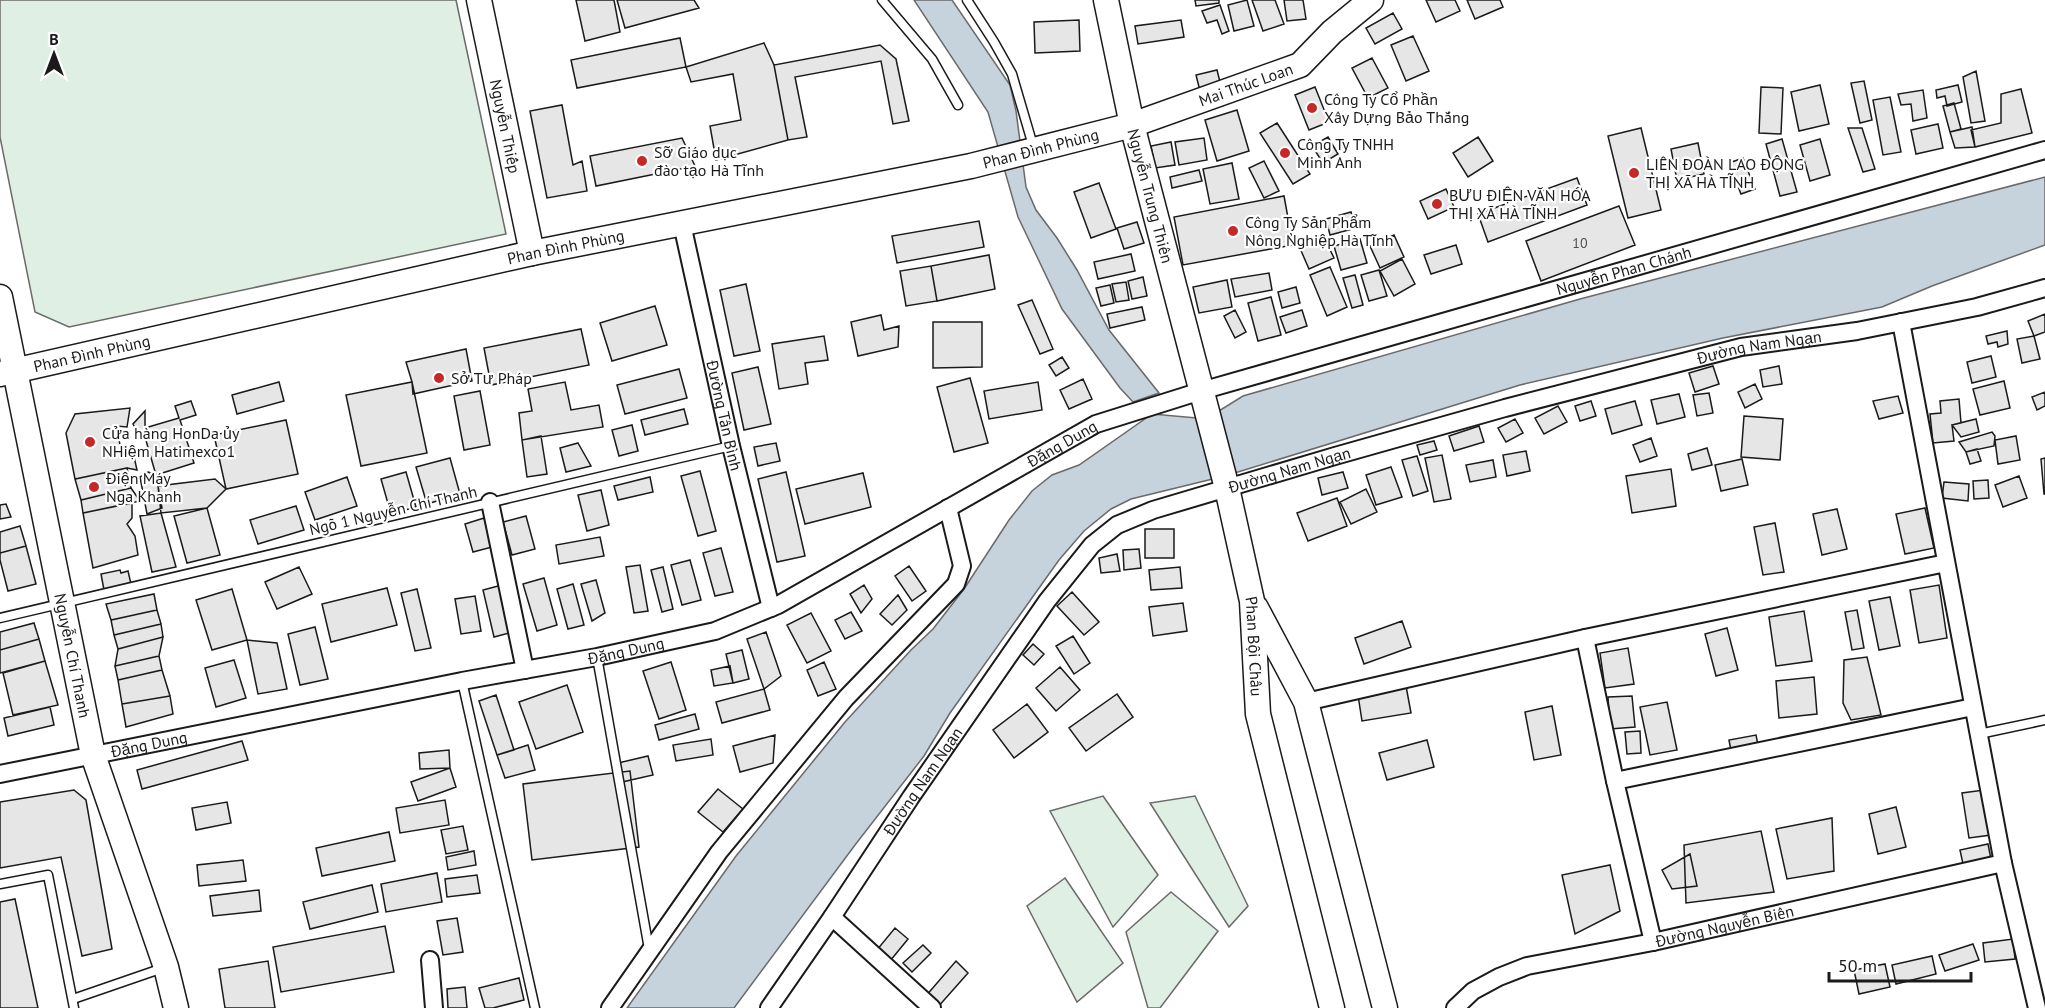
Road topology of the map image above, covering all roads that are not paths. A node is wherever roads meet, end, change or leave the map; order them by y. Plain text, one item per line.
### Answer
1 (479, 0) edge
2 (882, 0) edge
3 (967, 0) edge
4 (1106, 0) edge
5 (1371, 0) edge
6 (958, 105) dead end
7 (1132, 125) junction
8 (2045, 150) edge
9 (1030, 152) junction
10 (682, 224) junction
11 (532, 253) junction
12 (2045, 288) edge
13 (0, 297) edge
14 (1901, 322) junction
15 (8, 373) edge
16 (1201, 391) junction
17 (731, 446) junction
18 (1227, 488) junction
19 (490, 502) junction
20 (948, 508) junction
21 (1946, 563) junction
22 (1252, 601) junction
23 (63, 602) junction
24 (771, 608) junction
25 (0, 618) edge
26 (1585, 638) junction
27 (597, 657) junction
28 (525, 670) junction
29 (462, 681) junction
30 (1306, 702) junction
31 (1973, 707) junction
32 (2045, 720) edge
33 (1979, 734) junction
34 (93, 755) junction
35 (0, 774) edge
36 (1615, 781) junction
37 (2003, 863) junction
38 (0, 885) edge
39 (832, 917) junction
40 (1653, 942) junction
41 (649, 952) junction
42 (430, 960) dead end
43 (166, 967) junction
44 (74, 1004) edge
45 (176, 1008) edge
46 (434, 1008) edge
47 (534, 1008) edge
48 (610, 1008) edge
49 (769, 1008) edge
50 (932, 1008) edge
51 (1332, 1008) edge
52 (1385, 1008) edge
53 (1455, 1008) edge
54 (2037, 1008) edge

1 - 11 street, Nguyễn Thiếp
2 - 6 lane
3 - 9 lane
4 - 7 street, Nguyễn Trung Thiên
5 - 7 street, Mai Thúc Loan
7 - 9 street, Phan Đình Phùng
7 - 16 street, Nguyễn Trung Thiên
8 - 16 street, Nguyễn Phan Chánh
9 - 10 street, Phan Đình Phùng
10 - 11 street, Phan Đình Phùng
10 - 17 street, Đường Tân Bình
11 - 15 street, Phan Đình Phùng
12 - 14 street, Đường Nam Ngạn
13 - 15 street, Nguyễn Chí Thanh
14 - 18 street, Đường Nam Ngạn
14 - 21 street
15 - 23 street, Nguyễn Chí Thanh
16 - 18 street, Nguyễn Trung Thiên
16 - 20 street, Đặng Dung
17 - 19 lane, Ngõ 1 Nguyễn Chí Thanh
17 - 24 street, Đường Tân Bình
18 - 22 street, Nguyễn Trung Thiên
18 - 39 street, Đường Nam Ngạn
19 - 23 lane, Ngõ 1 Nguyễn Chí Thanh
19 - 28 street
20 - 24 street, Đặng Dung
20 - 41 street
21 - 26 street
21 - 31 street
22 - 30 street, Phan Bội Châu
22 - 51 street, Phan Bội Châu
23 - 25 lane, Ngõ 1 Nguyễn Chí Thanh
23 - 34 street, Nguyễn Chí Thanh
24 - 27 street, Đặng Dung
26 - 30 street
26 - 36 street
27 - 28 street, Đặng Dung
27 - 41 lane
28 - 29 street, Đặng Dung
29 - 34 street, Đặng Dung
29 - 47 lane
30 - 52 street, Phan Bội Châu
31 - 33 street
31 - 36 street
32 - 33 lane
33 - 37 street
34 - 35 street, Đặng Dung
34 - 43 street, Nguyễn Chí Thanh
36 - 40 street
37 - 40 street, Đường Nguyễn Biên
37 - 54 street
38 - 44 lane
39 - 49 street, Đường Nam Ngạn
39 - 50 street
40 - 53 street, Đường Nguyễn Biên
41 - 48 street
42 - 46 street
43 - 44 lane
43 - 45 street, Nguyễn Chí Thanh

